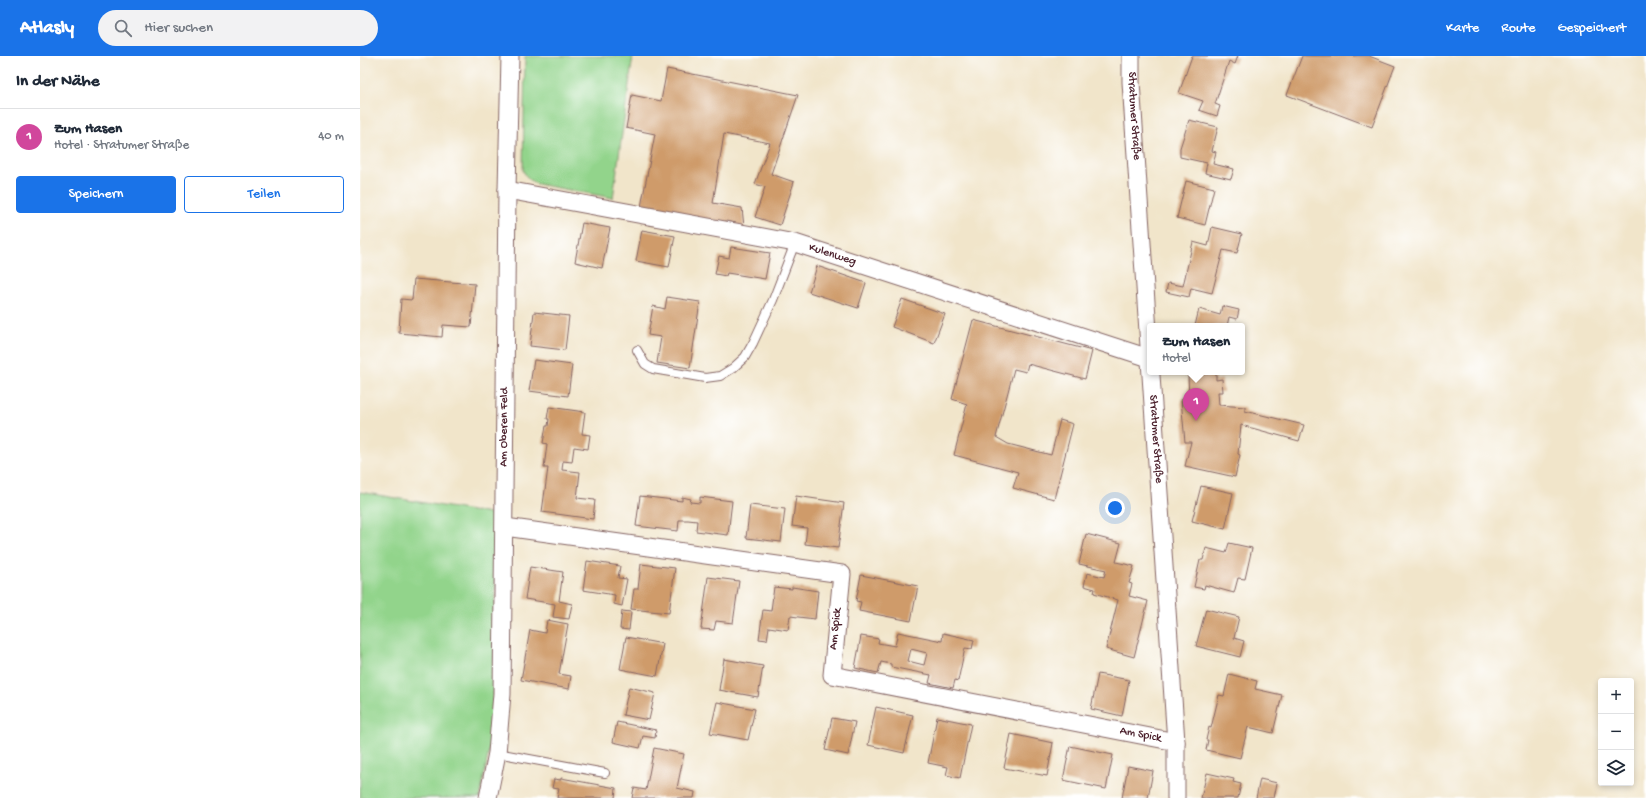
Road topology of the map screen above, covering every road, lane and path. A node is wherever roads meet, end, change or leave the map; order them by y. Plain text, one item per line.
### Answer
1 (510, 56) edge
2 (1130, 56) edge
3 (507, 190) junction
4 (795, 243) junction
5 (1147, 327) edge
6 (636, 350) dead end
7 (1147, 357) edge
8 (1150, 375) edge
9 (505, 527) junction
10 (1176, 742) junction
11 (497, 753) junction
12 (605, 773) dead end
13 (488, 798) edge
14 (1176, 798) edge

1 - 3 street, Am Oberen Feld
2 - 5 street, Stratumer Straße
3 - 4 street, Kulenweg
3 - 9 street, Am Oberen Feld
4 - 6 lane
4 - 7 street, Kulenweg
8 - 10 street, Stratumer Straße
9 - 10 street, Am Spick
9 - 11 street, Am Oberen Feld
10 - 14 street, Stratumer Straße
11 - 12 lane
11 - 13 street, Am Oberen Feld

